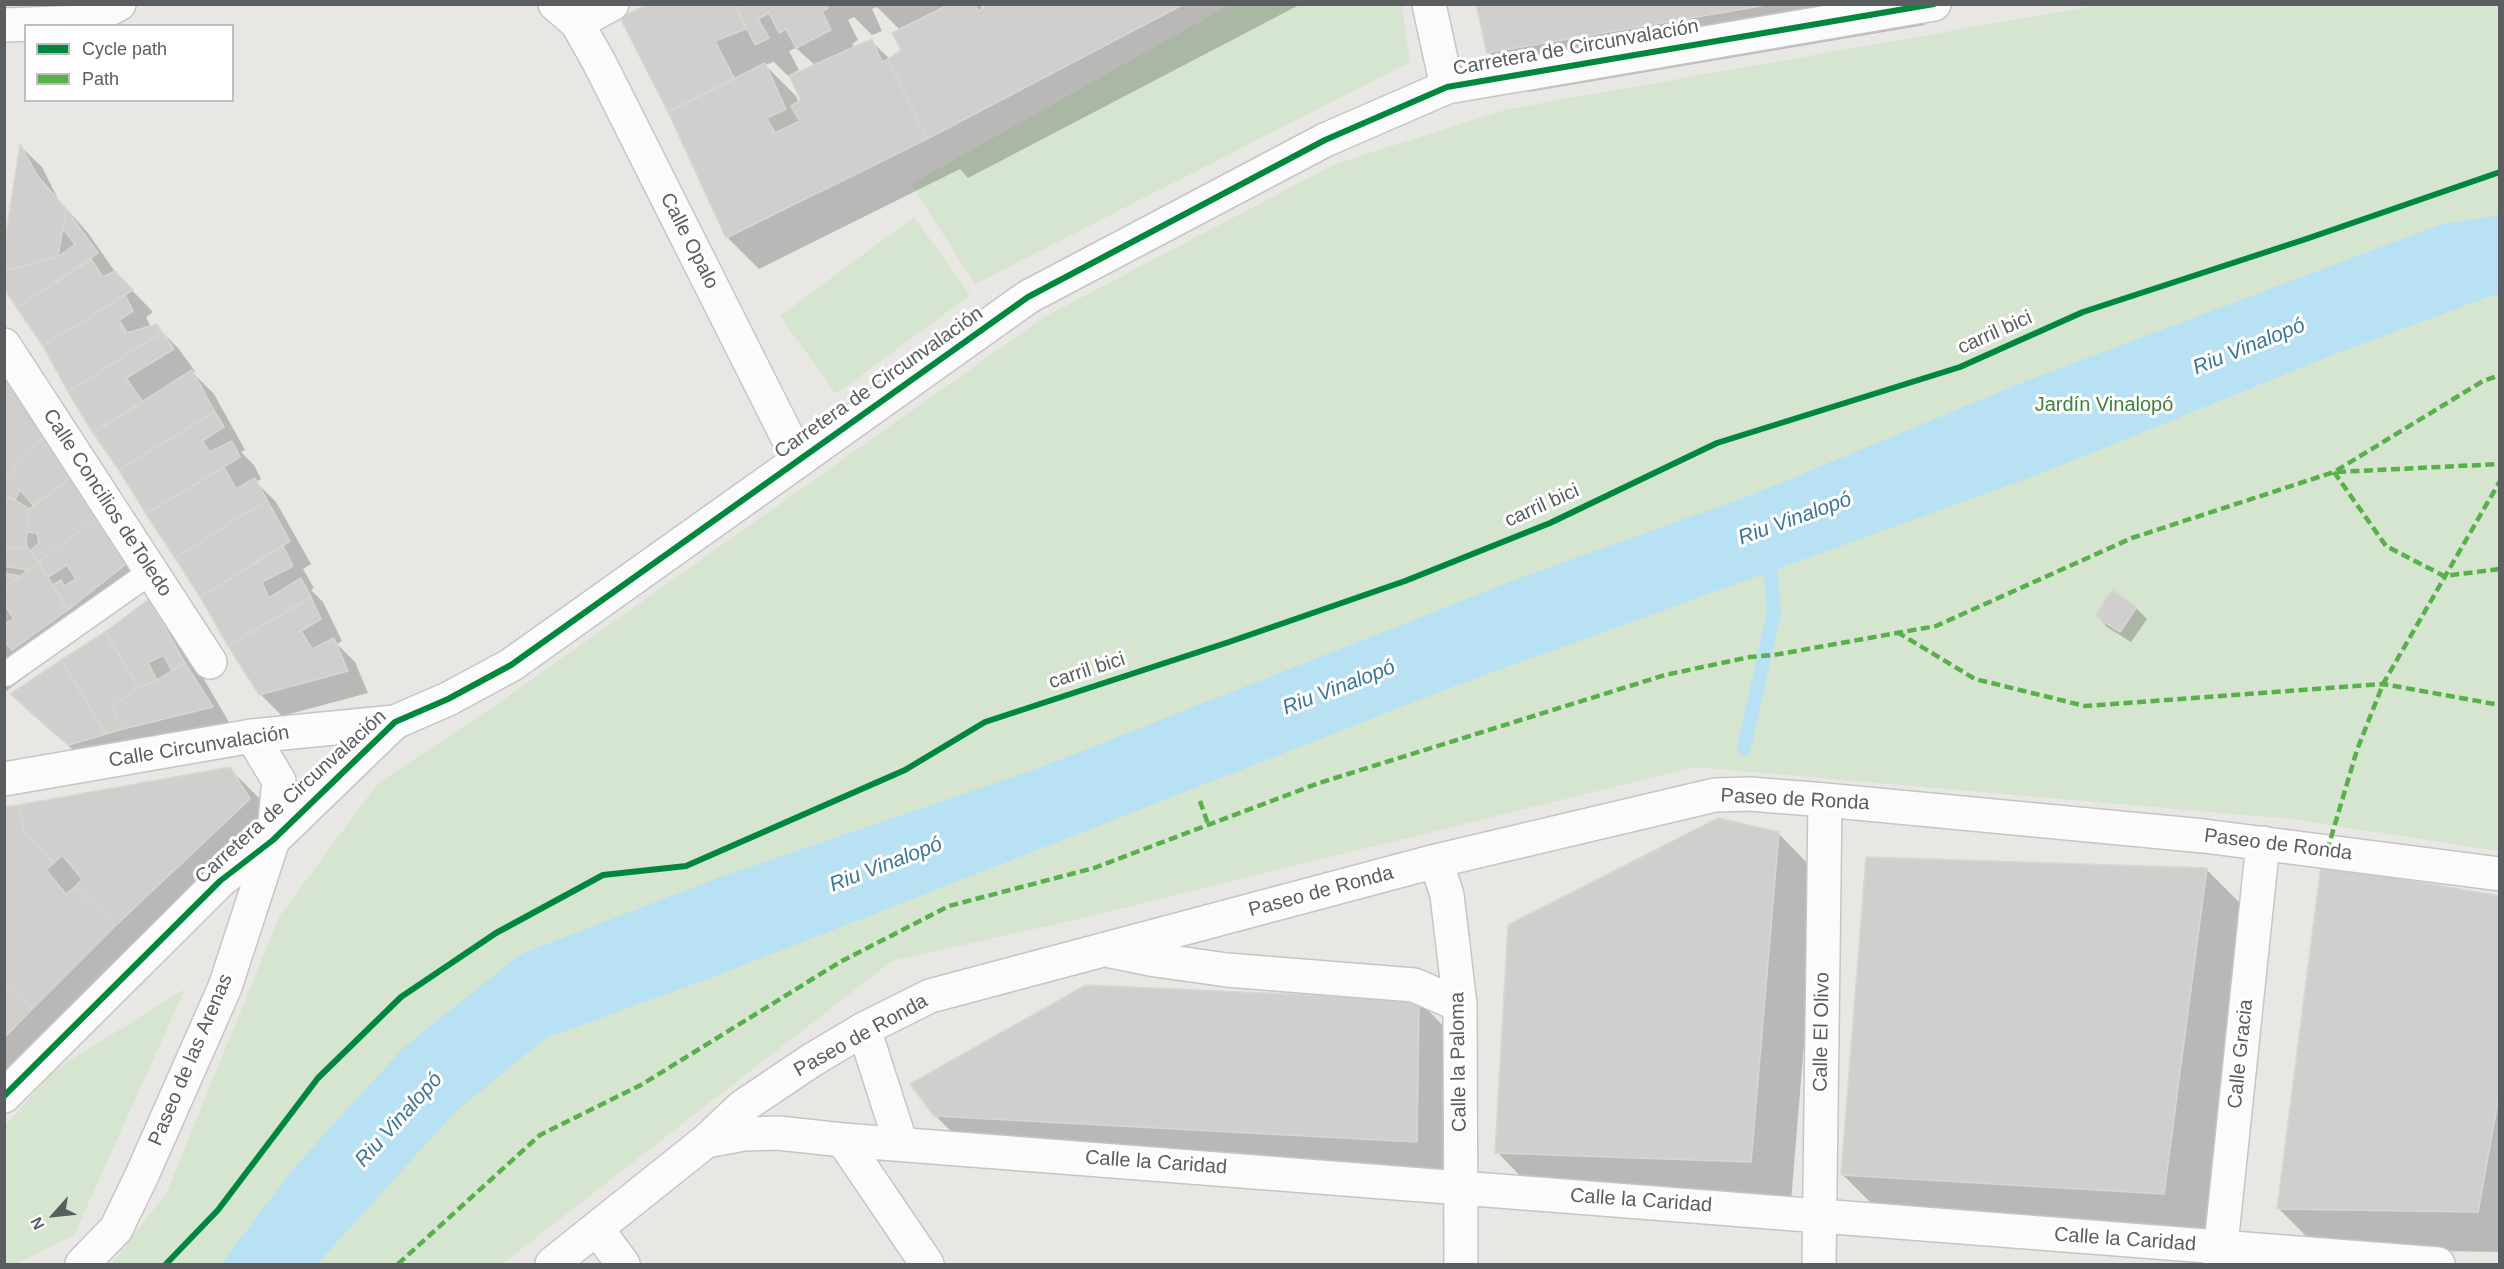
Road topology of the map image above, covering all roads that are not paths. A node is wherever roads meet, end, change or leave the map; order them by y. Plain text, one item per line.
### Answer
1 (119, 4) edge
2 (612, 4) edge
3 (1429, 4) edge
4 (1932, 5) edge
5 (566, 14) edge
6 (24, 24) edge
7 (31, 24) edge
8 (4, 25) edge
9 (1447, 87) junction
10 (4, 345) edge
11 (799, 460) junction
12 (152, 571) junction
13 (210, 662) dead end
14 (6, 674) edge
15 (395, 722) junction
16 (252, 736) junction
17 (4, 779) edge
18 (1825, 800) junction
19 (273, 840) junction
20 (2263, 843) junction
21 (1436, 861) junction
22 (2499, 874) edge
23 (1105, 949) junction
24 (1460, 1005) junction
25 (864, 1029) junction
26 (4, 1096) edge
27 (843, 1140) junction
28 (706, 1142) junction
29 (902, 1144) junction
30 (1461, 1187) junction
31 (1820, 1216) junction
32 (597, 1229) junction
33 (2220, 1256) edge
34 (82, 1264) edge
35 (552, 1264) edge
36 (623, 1264) edge
37 (927, 1264) edge
38 (1461, 1264) edge
39 (1820, 1264) edge
40 (2438, 1264) edge

1 - 7 street
2 - 5 street
3 - 9 street
4 - 9 street, Carretera de Circunvalación
5 - 11 street, Calle Opalo
6 - 8 street
9 - 11 street, Carretera de Circunvalación
10 - 12 street, Calle Concilios deToledo
11 - 15 street, Carretera de Circunvalación
12 - 13 street, Calle Concilios deToledo
12 - 14 lane
15 - 16 street, Calle Circunvalación
15 - 19 street, Carretera de Circunvalación
16 - 17 street, Calle Circunvalación
16 - 19 street, Paseo de las Arenas
18 - 20 street, Paseo de Ronda
18 - 21 street, Paseo de Ronda
18 - 31 street, Calle El Olivo
19 - 26 street, Carretera de Circunvalación
19 - 34 street, Paseo de las Arenas
20 - 22 street, Paseo de Ronda
20 - 33 street, Calle Gracia
21 - 23 street, Paseo de Ronda
21 - 24 street, Calle la Paloma
23 - 24 street, Paseo de Ronda
23 - 25 street, Paseo de Ronda
24 - 30 street, Calle la Paloma
25 - 28 street, Paseo de Ronda
25 - 29 street
27 - 28 street, Paseo de Ronda
27 - 29 street, Calle la Caridad
27 - 37 street
28 - 32 street, Paseo de Ronda
29 - 30 street, Calle la Caridad
30 - 31 street, Calle la Caridad
30 - 38 street, Calle la Paloma
31 - 33 street, Calle la Caridad
31 - 39 street, Calle El Olivo
32 - 35 street, Paseo de Ronda
32 - 36 street
33 - 40 street, Calle la Caridad

